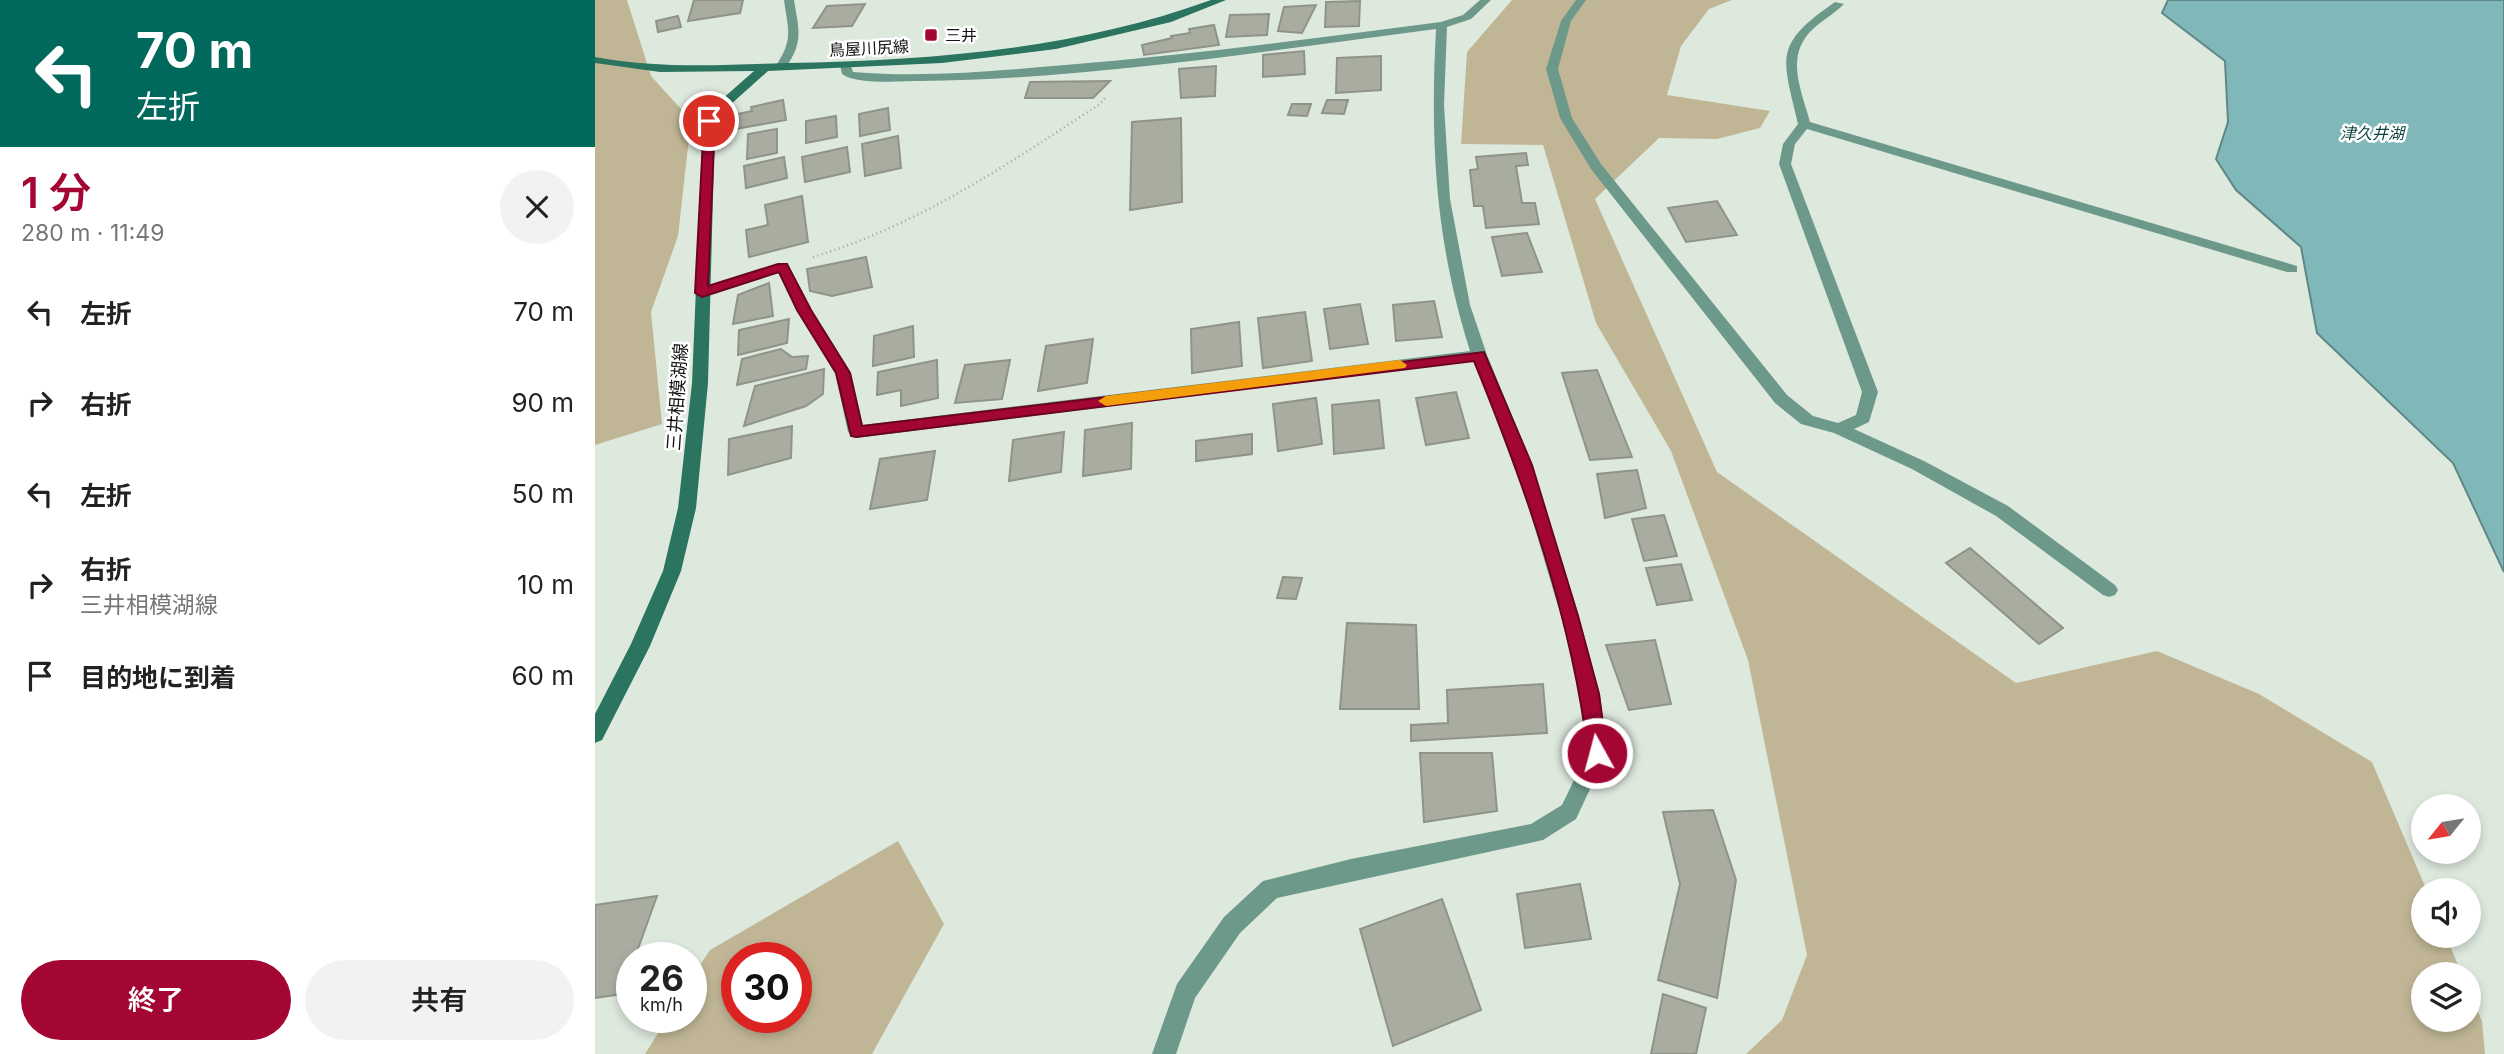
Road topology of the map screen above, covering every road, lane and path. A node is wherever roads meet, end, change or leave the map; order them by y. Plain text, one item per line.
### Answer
1 (789, 0) edge
2 (1221, 0) edge
3 (1486, 0) edge
4 (1581, 0) edge
5 (1839, 4) dead end
6 (1442, 25) junction
7 (595, 60) edge
8 (1139, 62) junction
9 (846, 65) junction
10 (781, 67) junction
11 (764, 68) junction
12 (1804, 124) junction
13 (782, 267) junction
14 (2292, 269) dead end
15 (702, 293) junction
16 (1479, 355) junction
17 (1839, 429) junction
18 (2109, 590) dead end
19 (595, 734) edge
20 (1164, 1054) edge

1 - 10 street
2 - 9 main road, 鳥屋川尻線
3 - 6 street
4 - 17 street
5 - 12 street
6 - 8 street
6 - 16 street
7 - 11 main road, 鳥屋川尻線
8 - 9 street
8 - 13 path
9 - 10 main road, 鳥屋川尻線
10 - 11 main road, 鳥屋川尻線
11 - 15 main road, 三井相模湖線
12 - 14 street
12 - 17 street
13 - 15 street
13 - 16 street
15 - 19 main road, 三井相模湖線
16 - 20 street
17 - 18 street

